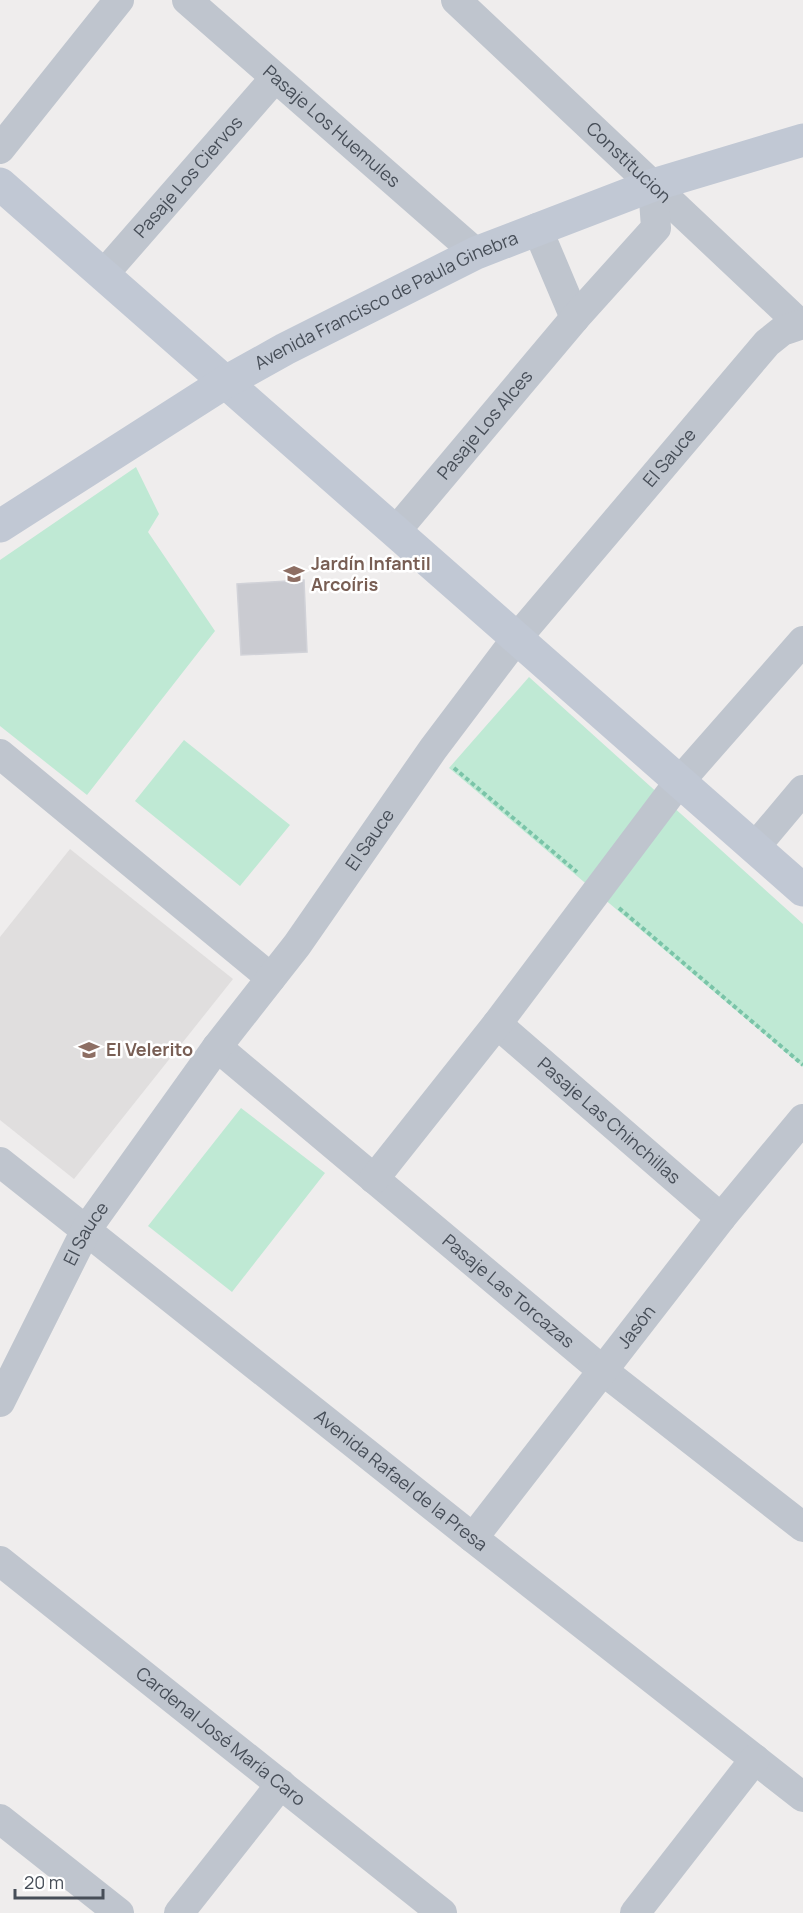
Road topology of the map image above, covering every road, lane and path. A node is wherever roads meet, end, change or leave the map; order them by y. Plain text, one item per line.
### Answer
1 (118, 0) edge
2 (187, 0) edge
3 (456, 0) edge
4 (275, 78) junction
5 (803, 140) edge
6 (0, 148) edge
7 (0, 184) edge
8 (653, 184) junction
9 (537, 228) junction
10 (476, 253) junction
11 (103, 275) junction
12 (575, 318) junction
13 (802, 324) edge
14 (224, 383) junction
15 (0, 526) edge
16 (394, 532) junction
17 (516, 639) junction
18 (803, 641) edge
19 (0, 754) edge
20 (679, 782) junction
21 (803, 790) edge
22 (755, 847) junction
23 (803, 890) edge
24 (271, 978) junction
25 (496, 1024) junction
26 (217, 1047) junction
27 (803, 1119) edge
28 (0, 1162) edge
29 (374, 1179) junction
30 (722, 1218) junction
31 (86, 1230) junction
32 (602, 1370) junction
33 (0, 1402) edge
34 (803, 1527) edge
35 (472, 1538) junction
36 (0, 1561) edge
37 (755, 1759) junction
38 (281, 1784) junction
39 (803, 1797) edge
40 (0, 1819) edge
41 (120, 1913) edge
42 (179, 1913) edge
43 (442, 1913) edge
44 (635, 1913) edge

1 - 6 street
2 - 4 street, Pasaje Los Huemules
3 - 8 street, Constitucion
4 - 10 street, Pasaje Los Huemules
4 - 11 street, Pasaje Los Ciervos
5 - 8 street, Avenida Francisco de Paula Ginebra
7 - 11 street
8 - 9 street, Avenida Francisco de Paula Ginebra
8 - 12 street, Pasaje Los Alces
8 - 13 street, Constitucion
9 - 10 street, Avenida Francisco de Paula Ginebra
9 - 12 street
10 - 14 street, Avenida Francisco de Paula Ginebra
11 - 14 street
12 - 16 street, Pasaje Los Alces
13 - 17 street, El Sauce
14 - 15 street, Avenida Francisco de Paula Ginebra
14 - 16 street
16 - 17 street
17 - 20 street
17 - 24 street, El Sauce
18 - 20 street
19 - 24 street
20 - 22 street
20 - 25 street
21 - 22 street
22 - 23 street
24 - 26 street, El Sauce
25 - 29 street
25 - 30 street, Pasaje Las Chinchillas
26 - 29 street, Pasaje Las Torcazas
26 - 31 street, El Sauce
27 - 30 street, Jasón
28 - 31 street, Avenida Rafael de la Presa
29 - 32 street, Pasaje Las Torcazas
30 - 32 street, Jasón
31 - 33 street, El Sauce
31 - 35 street, Avenida Rafael de la Presa
32 - 34 street, Pasaje Las Torcazas
32 - 35 street, Jasón
35 - 37 street, Avenida Rafael de la Presa
36 - 38 street, Cardenal José María Caro
37 - 39 street, Avenida Rafael de la Presa
37 - 44 street
38 - 42 street
38 - 43 street, Cardenal José María Caro
40 - 41 street

